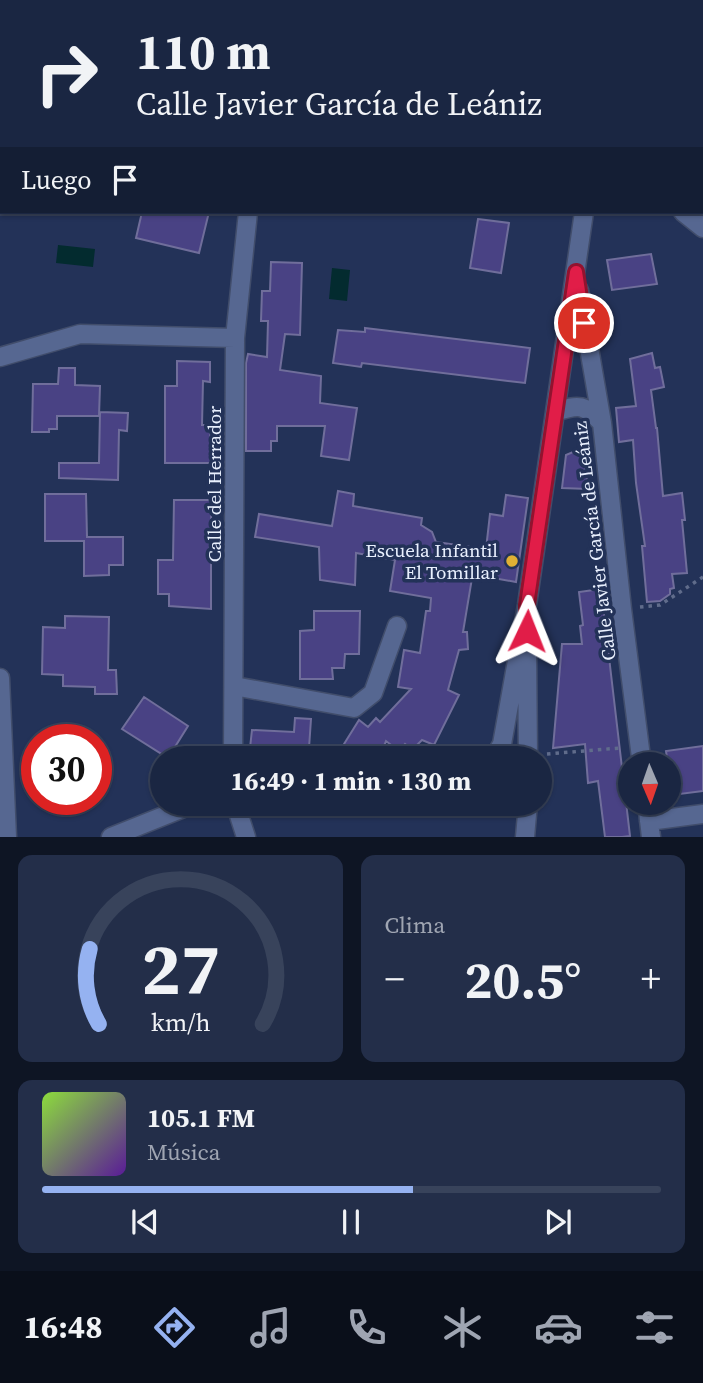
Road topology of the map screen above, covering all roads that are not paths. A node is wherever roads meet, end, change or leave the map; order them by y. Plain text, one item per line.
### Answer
1 (248, 214) edge
2 (584, 214) edge
3 (686, 214) edge
4 (703, 228) edge
5 (576, 272) junction
6 (235, 338) junction
7 (0, 357) edge
8 (555, 412) junction
9 (602, 423) junction
10 (527, 605) junction
11 (397, 626) dead end
12 (0, 678) edge
13 (234, 686) junction
14 (233, 746) edge
15 (501, 746) edge
16 (528, 746) edge
17 (640, 752) edge
18 (703, 814) edge
19 (164, 816) edge
20 (239, 816) edge
21 (527, 816) edge
22 (649, 820) edge
23 (7, 837) edge
24 (111, 837) edge
25 (246, 837) edge
26 (526, 837) edge

1 - 6 street, Calle del Herrador
2 - 5 street
3 - 4 street
5 - 8 street
5 - 9 street, Calle Javier García de Leániz
6 - 7 street
6 - 13 street, Calle del Herrador
8 - 9 street
8 - 10 street
9 - 17 street, Calle Javier García de Leániz
10 - 15 street
10 - 16 street
11 - 13 street
12 - 23 street
13 - 14 street, Calle del Herrador
18 - 22 street
19 - 24 street
20 - 25 street
21 - 26 street

